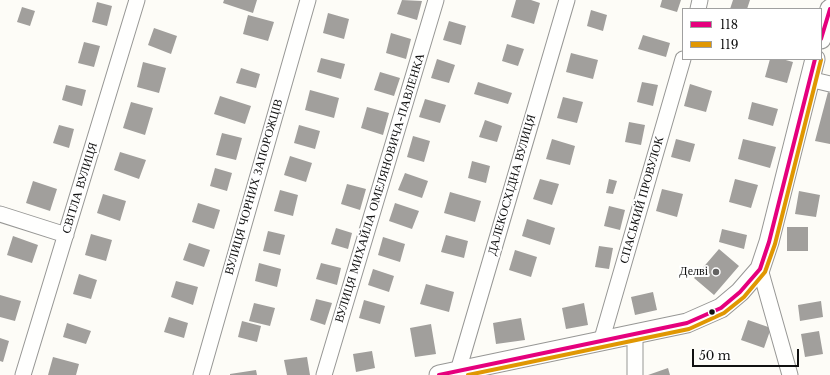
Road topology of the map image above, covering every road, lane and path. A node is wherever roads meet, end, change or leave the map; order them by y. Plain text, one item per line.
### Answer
1 (137, 0) edge
2 (308, 0) edge
3 (436, 0) edge
4 (567, 0) edge
5 (830, 9) edge
6 (822, 36) edge
7 (683, 60) edge
8 (815, 60) edge
9 (810, 79) junction
10 (830, 84) edge
11 (0, 214) edge
12 (66, 235) junction
13 (760, 269) junction
14 (635, 335) junction
15 (601, 342) junction
16 (458, 371) junction
17 (22, 375) edge
18 (201, 375) edge
19 (324, 375) edge
20 (439, 375) edge
21 (635, 375) edge
22 (790, 375) edge

1 - 12 street, СВІТЛА ВУЛИЦЯ
2 - 18 street, ВУЛИЦЯ ЧОРНИХ ЗАПОРОЖЦІВ
3 - 19 street, ВУЛИЦЯ МИХАЙЛА ОМЕЛЯНОВИЧА-ПАВЛЕНКА
4 - 16 street, ДАЛЕКОСХІДНА ВУЛИЦЯ
5 - 6 street
7 - 15 street, СПАСЬКИЙ ПРОВУЛОК
8 - 9 street
9 - 10 street
9 - 13 street
11 - 12 street
12 - 17 street, СВІТЛА ВУЛИЦЯ
13 - 14 street
13 - 22 street
14 - 15 street
14 - 21 street
15 - 16 street
16 - 20 street

